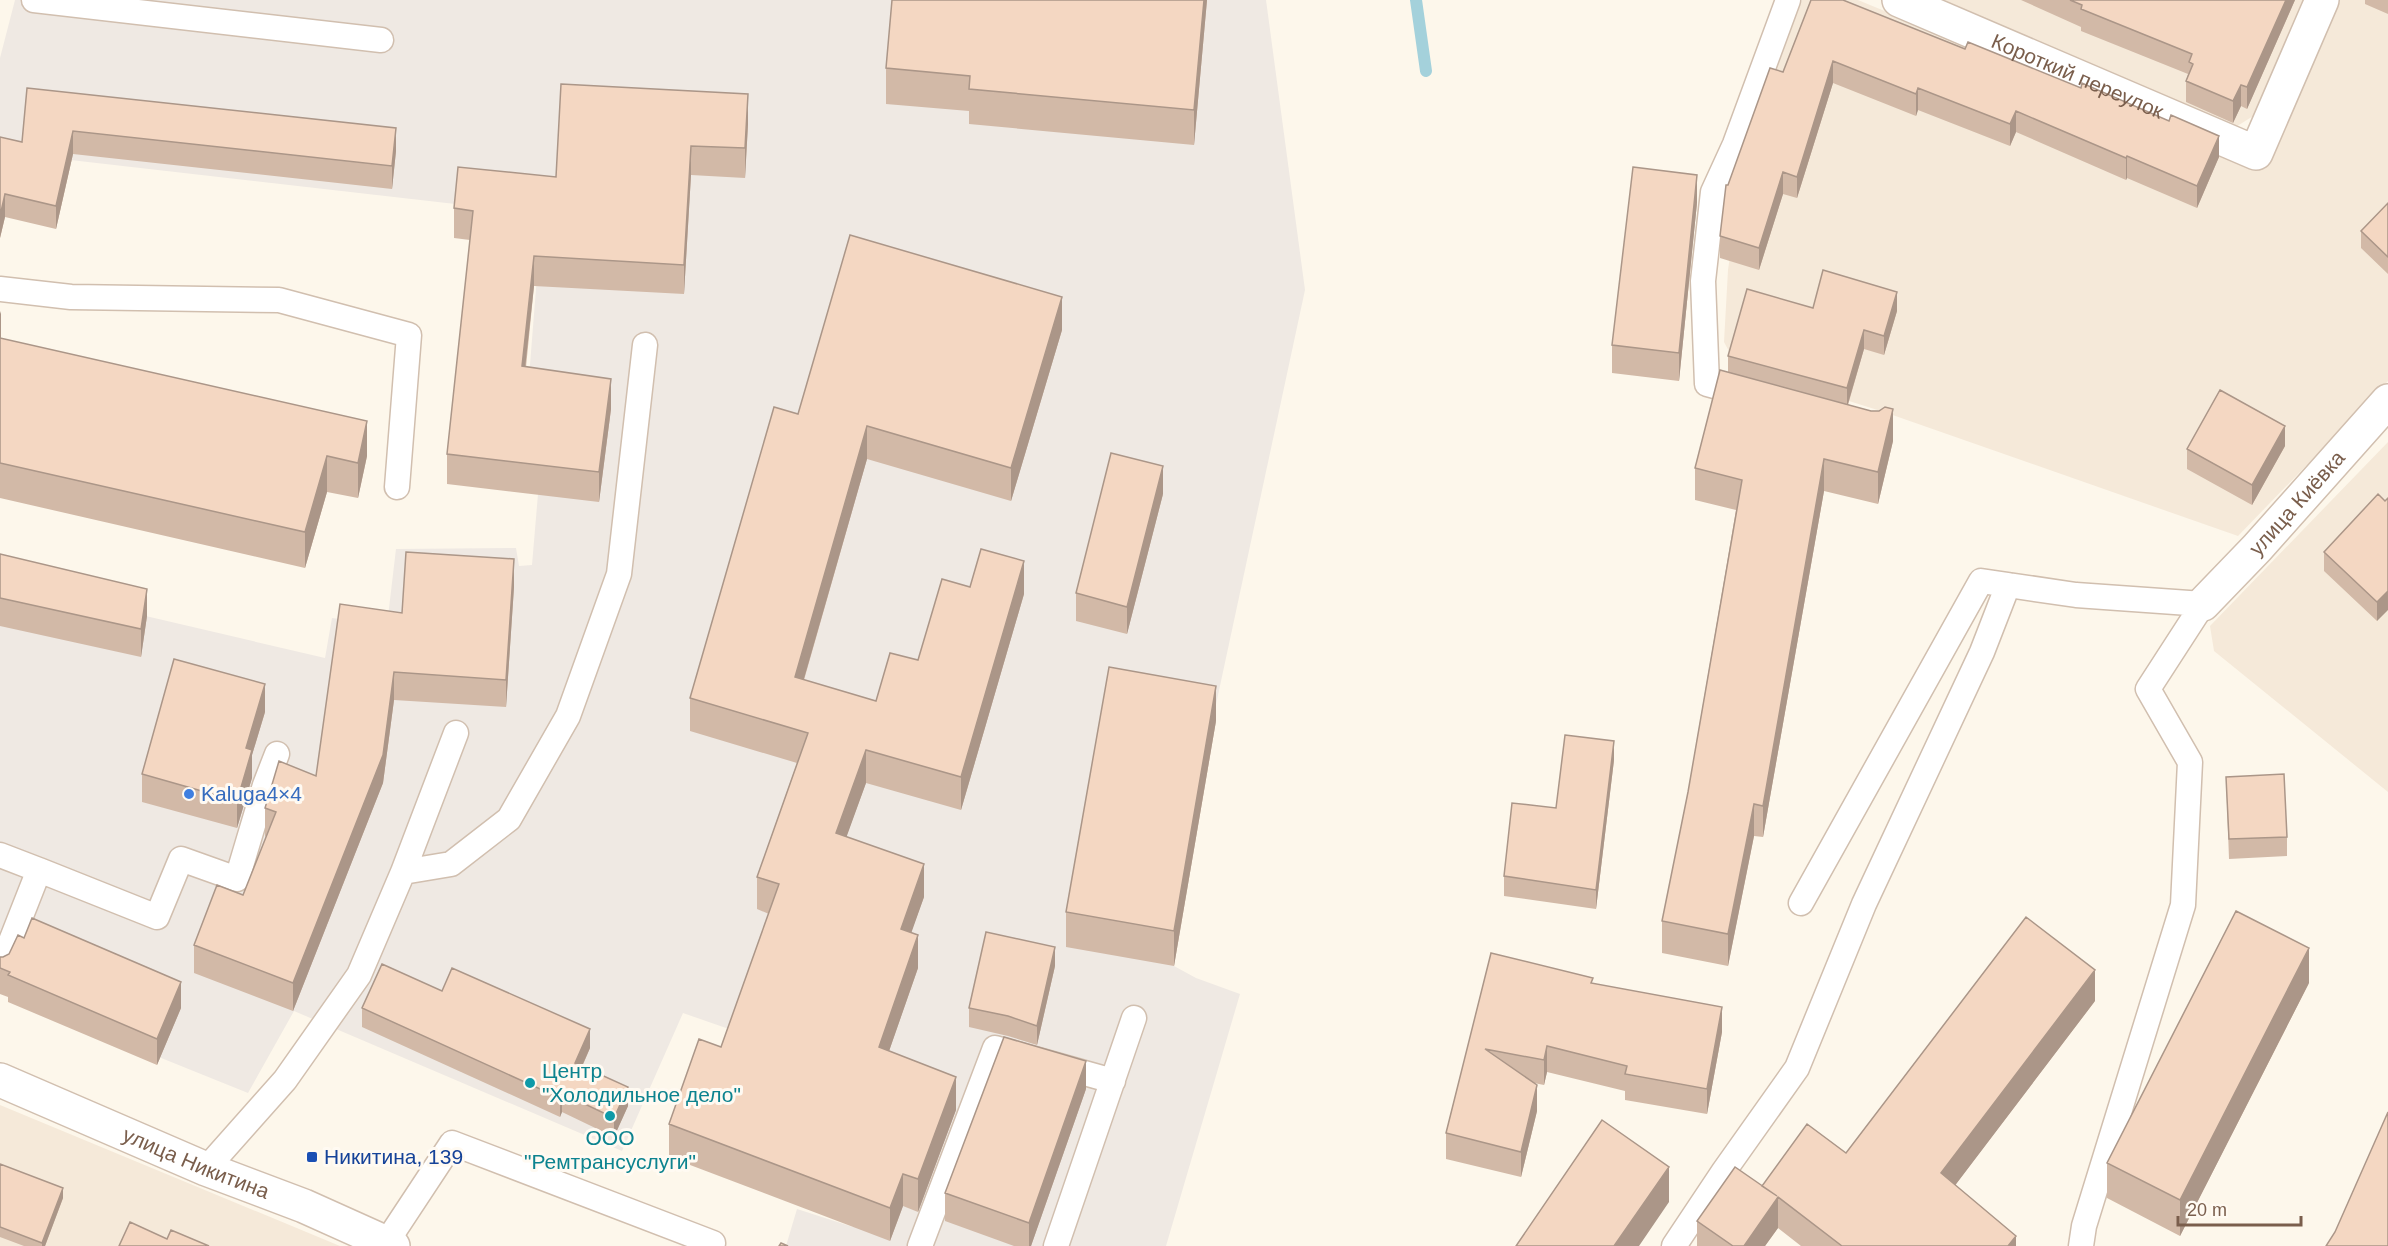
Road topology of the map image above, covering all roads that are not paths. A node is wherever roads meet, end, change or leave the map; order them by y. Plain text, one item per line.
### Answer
1 (34, 0) edge
2 (1788, 0) edge
3 (1899, 0) edge
4 (2322, 0) edge
5 (381, 40) dead end
6 (0, 289) edge
7 (645, 345) dead end
8 (2388, 401) edge
9 (1774, 402) edge
10 (398, 487) dead end
11 (2008, 585) junction
12 (2203, 604) junction
13 (456, 733) dead end
14 (277, 754) dead end
15 (0, 855) edge
16 (39, 870) junction
17 (403, 872) junction
18 (1801, 903) dead end
19 (0, 969) edge
20 (1134, 1018) dead end
21 (0, 1080) edge
22 (1113, 1081) junction
23 (206, 1169) junction
24 (713, 1243) dead end
25 (390, 1245) edge
26 (920, 1246) edge
27 (1056, 1246) edge
28 (1674, 1246) edge
29 (2081, 1246) edge

1 - 5 lane
2 - 9 lane
3 - 4 street, Короткий переулок
6 - 10 lane
7 - 17 lane
8 - 12 street, улица Киёвка
11 - 12 lane
11 - 18 lane
11 - 28 lane
12 - 29 lane
13 - 17 lane
14 - 16 lane
15 - 16 lane
16 - 19 lane
17 - 23 lane
20 - 22 lane
21 - 23 street, улица Никитина
22 - 26 lane
22 - 27 lane
23 - 25 street, улица Никитина
24 - 25 lane

